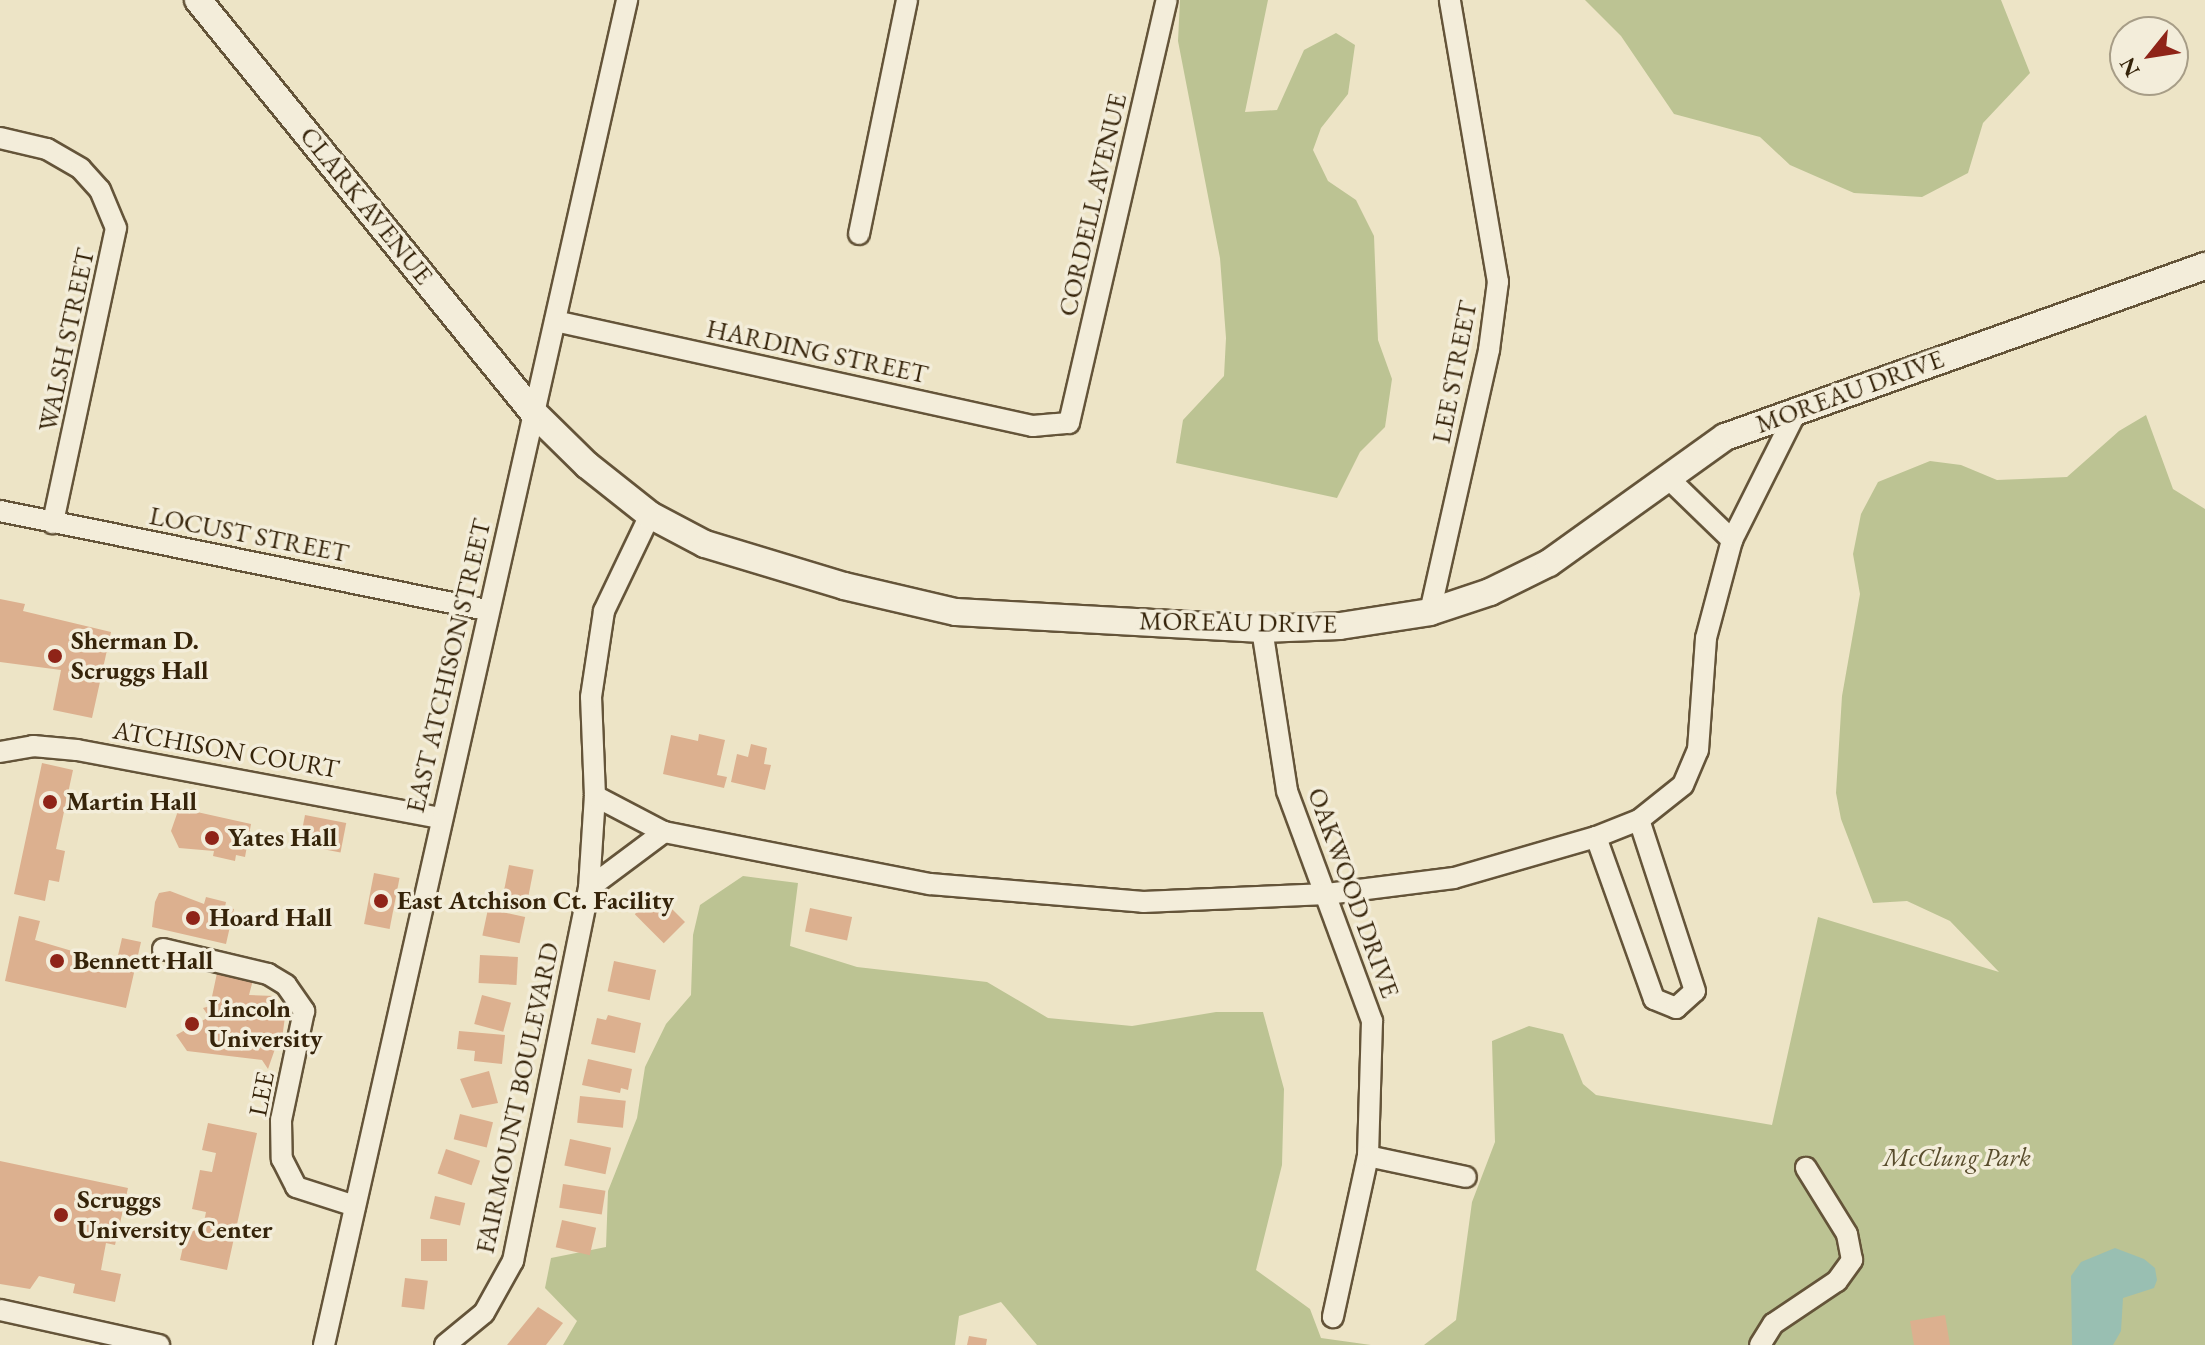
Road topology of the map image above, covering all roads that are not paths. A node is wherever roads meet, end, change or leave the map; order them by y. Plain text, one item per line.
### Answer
1 (198, 0) edge
2 (627, 0) edge
3 (907, 0) edge
4 (1167, 0) edge
5 (1450, 0) edge
6 (0, 138) edge
7 (859, 234) dead end
8 (2205, 266) edge
9 (555, 321) junction
10 (1797, 410) junction
11 (533, 412) junction
12 (1069, 423) joint
13 (1667, 477) junction
14 (0, 511) edge
15 (650, 515) junction
16 (53, 523) junction
17 (1732, 540) junction
18 (487, 610) junction
19 (1430, 612) junction
20 (1262, 629) junction
21 (0, 752) edge
22 (595, 796) junction
23 (441, 818) junction
24 (1639, 820) junction
25 (664, 832) junction
26 (1596, 837) junction
27 (589, 888) junction
28 (1327, 894) junction
29 (163, 949) dead end
30 (1368, 1156) junction
31 (1806, 1168) dead end
32 (1466, 1177) dead end
33 (355, 1206) junction
34 (0, 1310) edge
35 (1333, 1317) dead end
36 (159, 1345) edge
37 (324, 1345) edge
38 (445, 1345) edge
39 (1760, 1345) edge

1 - 11 main road, CLARK AVENUE
2 - 9 street, EAST ATCHISON STREET
3 - 7 street
4 - 12 street, CORDELL AVENUE
5 - 19 street, LEE STREET
6 - 16 street, WALSH STREET
8 - 10 main road, MOREAU DRIVE
9 - 11 street, EAST ATCHISON STREET
9 - 12 street, HARDING STREET
10 - 13 main road, MOREAU DRIVE
10 - 17 street
11 - 15 main road, MOREAU DRIVE
11 - 18 street, EAST ATCHISON STREET
13 - 17 street
13 - 19 main road, MOREAU DRIVE
14 - 16 street, LOCUST STREET
15 - 20 main road, MOREAU DRIVE
15 - 22 street, FAIRMOUNT BOULEVARD
16 - 18 street, LOCUST STREET
17 - 24 street
18 - 23 street, EAST ATCHISON STREET
19 - 20 main road, MOREAU DRIVE
20 - 28 street, OAKWOOD DRIVE
21 - 23 street, ATCHISON COURT
22 - 25 street
22 - 27 street, FAIRMOUNT BOULEVARD
23 - 33 street, EAST ATCHISON STREET
24 - 26 street
24 - 26 street
25 - 27 street
25 - 28 street
26 - 28 street
27 - 38 street, FAIRMOUNT BOULEVARD
28 - 30 street, OAKWOOD DRIVE
29 - 33 street, LEE
30 - 32 street
30 - 35 street, OAKWOOD DRIVE
31 - 39 street
33 - 37 street, EAST ATCHISON STREET
34 - 36 street

